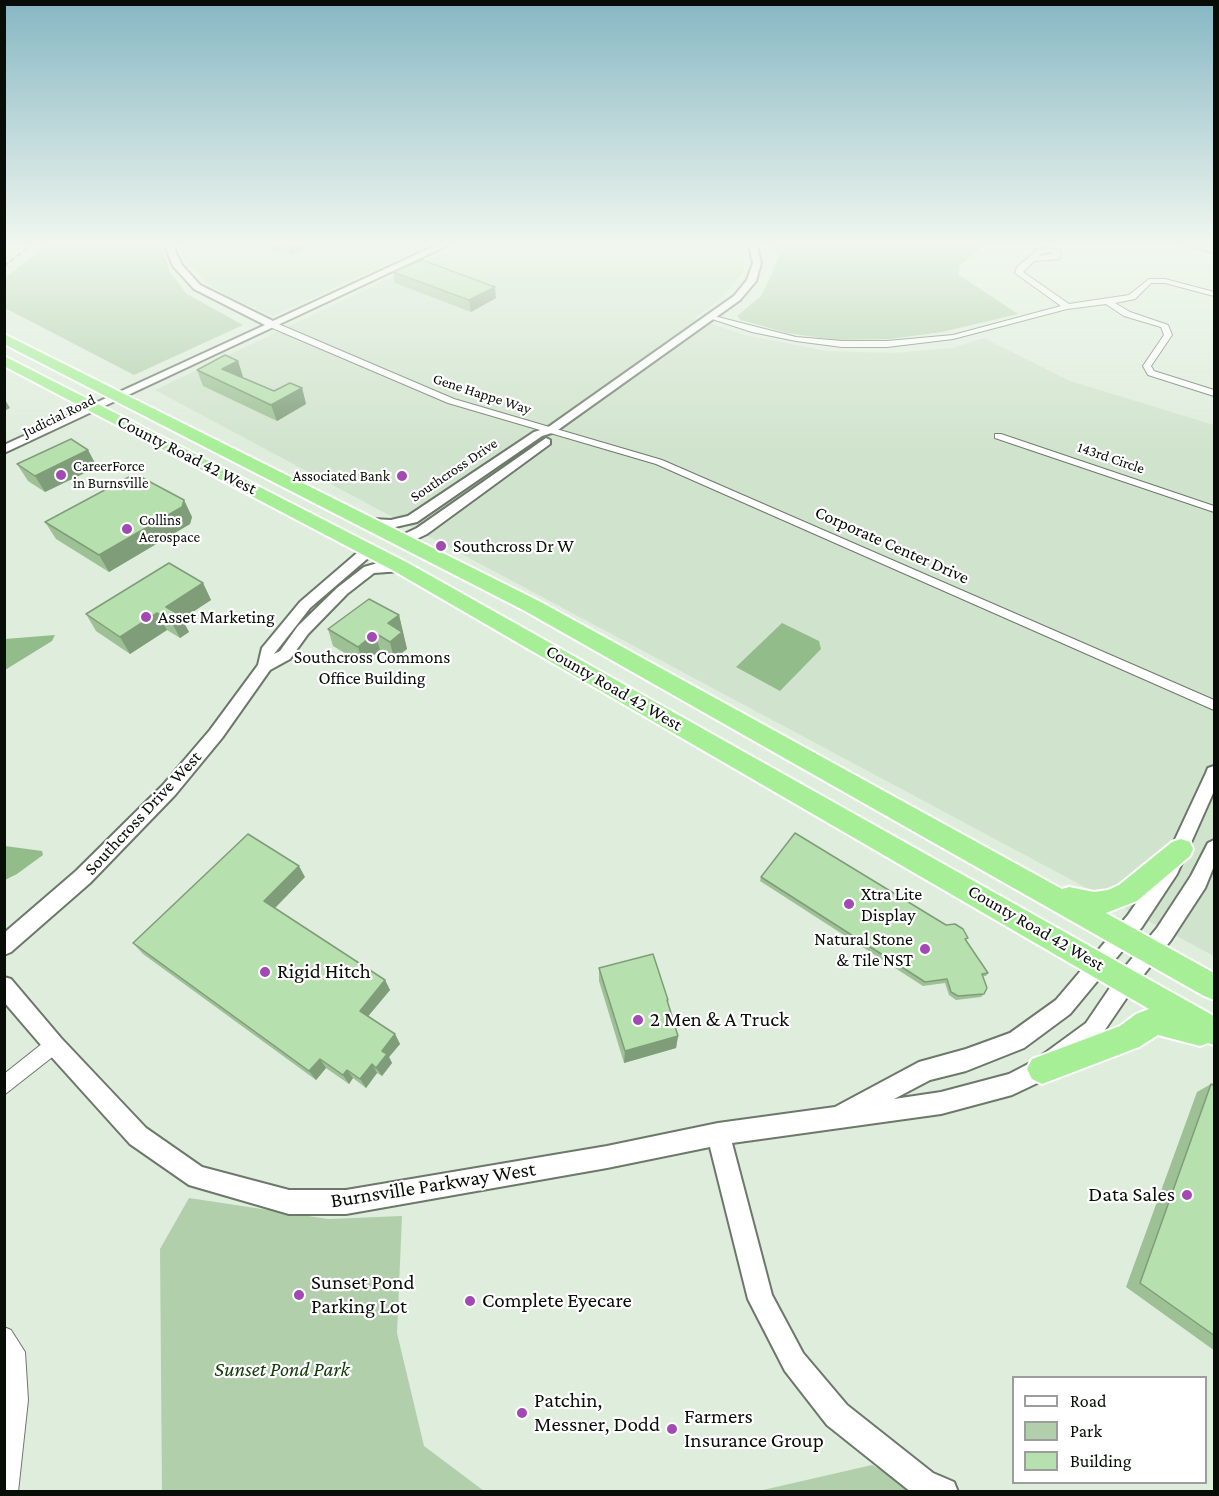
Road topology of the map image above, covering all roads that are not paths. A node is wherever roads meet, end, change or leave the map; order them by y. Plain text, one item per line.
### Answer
1 (243, 312) edge
2 (301, 312) edge
3 (717, 312) edge
4 (1049, 312) edge
5 (1124, 312) edge
6 (710, 317) junction
7 (273, 325) junction
8 (4, 338) edge
9 (4, 360) edge
10 (1215, 393) edge
11 (122, 398) junction
12 (98, 409) junction
13 (551, 430) junction
14 (998, 436) dead end
15 (4, 450) edge
16 (4, 459) edge
17 (275, 501) junction
18 (1215, 509) edge
19 (372, 523) junction
20 (403, 540) junction
21 (369, 550) junction
22 (401, 567) junction
23 (532, 606) junction
24 (265, 666) junction
25 (1215, 705) edge
26 (1215, 773) edge
27 (1215, 848) edge
28 (1181, 849) junction
29 (1047, 893) junction
30 (1123, 936) junction
31 (4, 946) edge
32 (1151, 951) junction
33 (1100, 964) junction
34 (1127, 980) junction
35 (4, 986) edge
36 (1215, 987) edge
37 (1215, 1031) edge
38 (1215, 1036) edge
39 (54, 1045) junction
40 (1042, 1069) junction
41 (4, 1086) edge
42 (833, 1118) junction
43 (718, 1134) junction
44 (4, 1337) edge
45 (6, 1491) edge
46 (944, 1491) edge

1 - 7 street
2 - 7 street, Judicial Road
3 - 6 street, Southcross Drive
4 - 6 street
5 - 10 street
6 - 13 street, Southcross Drive
7 - 11 street, Judicial Road
7 - 13 street, Gene Happe Way
8 - 11 highway, County Road 42 West
9 - 12 highway, County Road 42 West
11 - 12 street, Judicial Road
11 - 19 highway, County Road 42 West
12 - 15 street, Judicial Road
12 - 16 street, Judicial Road
12 - 17 highway, County Road 42 West
13 - 19 street, Southcross Drive
13 - 20 street, Southcross Drive
13 - 25 street, Corporate Center Drive
14 - 18 street, 143rd Circle
17 - 20 highway
17 - 21 highway, County Road 42 West
19 - 20 highway, County Road 42 West
20 - 23 highway, County Road 42 West
21 - 22 highway, County Road 42 West
21 - 23 highway
21 - 24 street, Southcross Drive West
22 - 24 street, Southcross Drive West
22 - 33 highway, County Road 42 West
23 - 29 highway, County Road 42 West
24 - 31 street, Southcross Drive West
26 - 28 street, Burnsville Parkway West
27 - 32 street, Burnsville Parkway West
28 - 29 highway
28 - 30 street, Burnsville Parkway West
29 - 30 highway, County Road 42 West
30 - 32 highway, County Road 42 West
30 - 33 street, Burnsville Parkway West
32 - 34 street, Burnsville Parkway West
32 - 36 highway, County Road 42 West
33 - 34 highway, County Road 42 West
33 - 42 street, Burnsville Parkway West
34 - 37 highway, County Road 42 West
34 - 40 street, Burnsville Parkway West
35 - 39 street, Burnsville Parkway West
38 - 40 highway
39 - 41 street
39 - 43 street, Burnsville Parkway West
40 - 42 street, Burnsville Parkway West
42 - 43 street, Burnsville Parkway West
43 - 46 street
44 - 45 street

